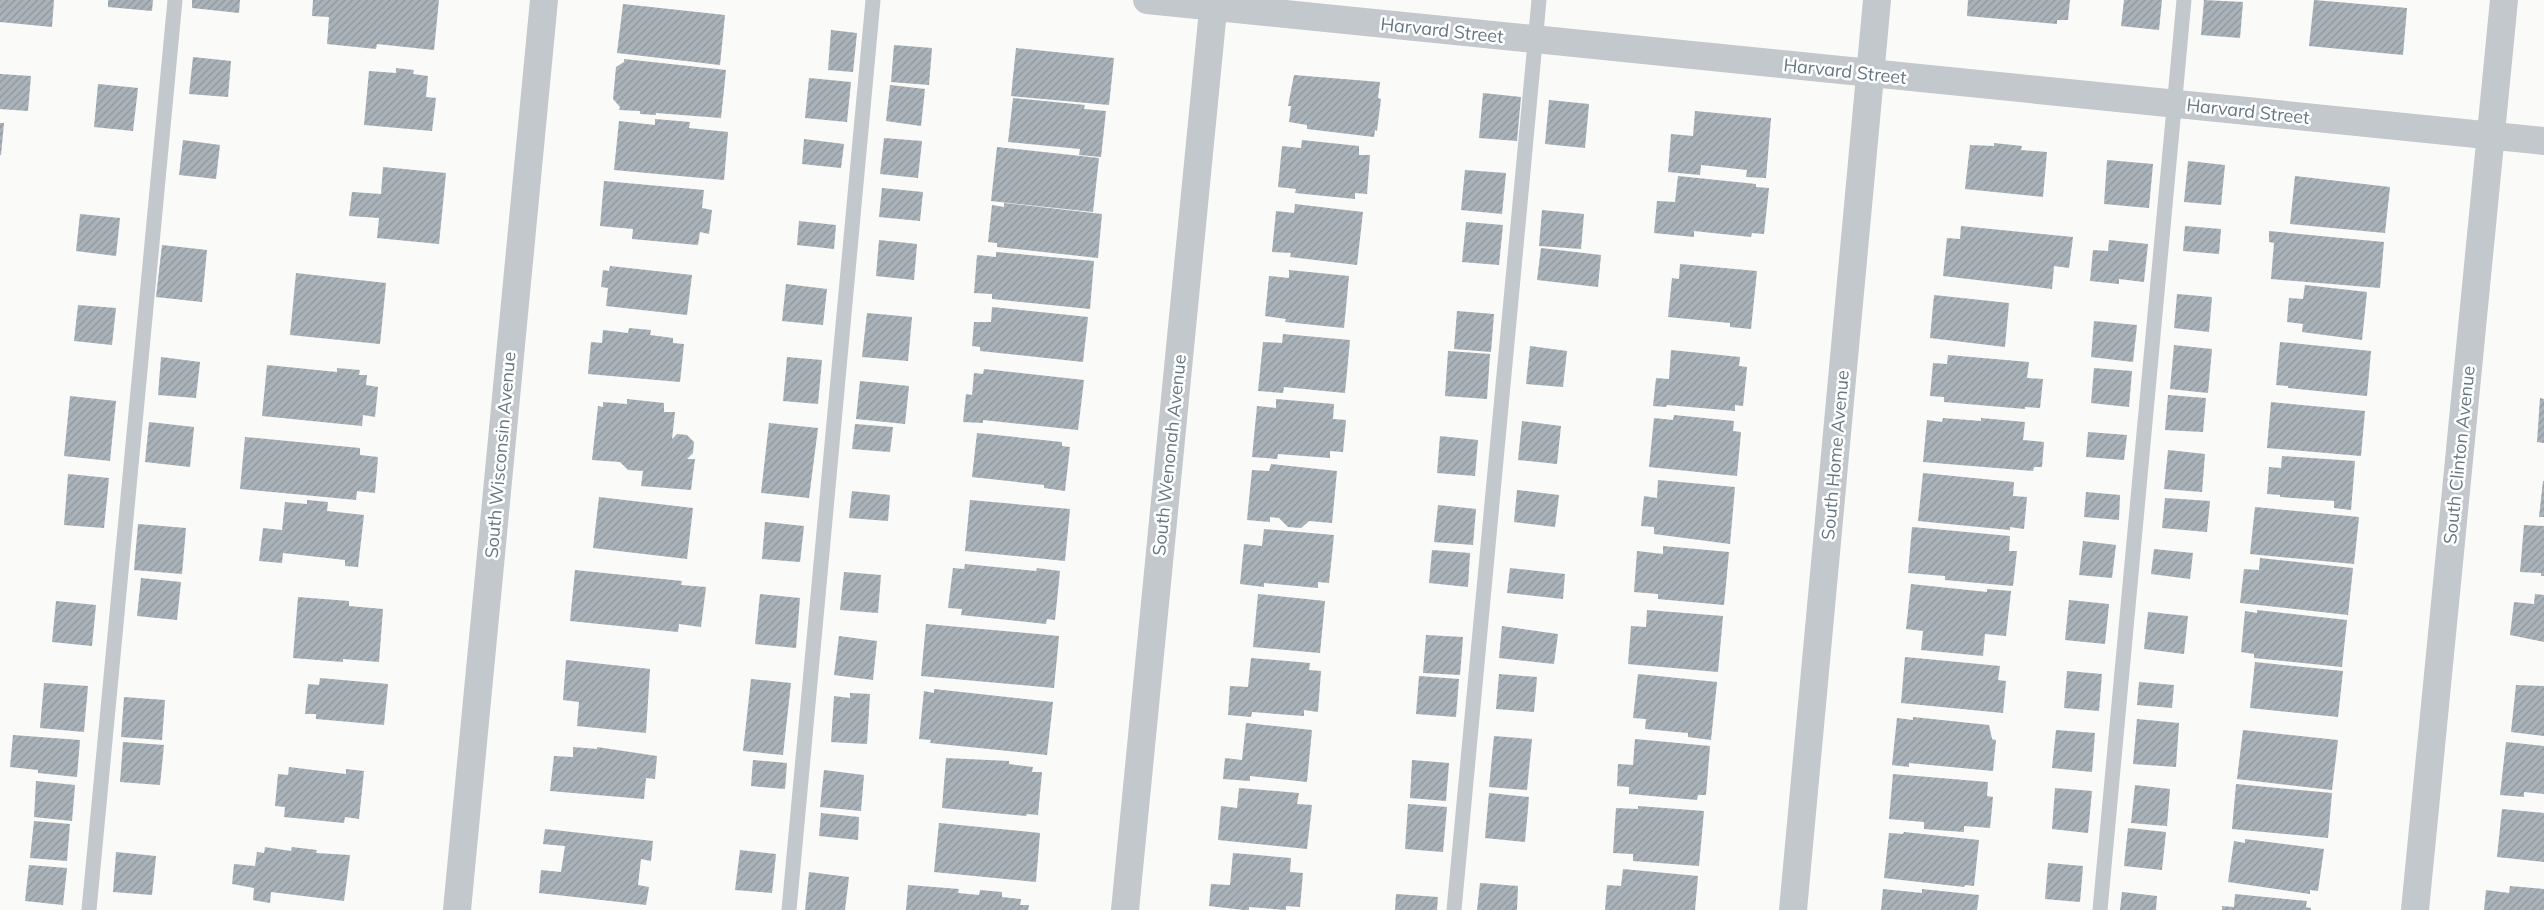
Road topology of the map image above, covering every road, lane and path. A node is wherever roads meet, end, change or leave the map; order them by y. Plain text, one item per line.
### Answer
1 (175, 0) edge
2 (544, 0) edge
3 (873, 0) edge
4 (1146, 0) edge
5 (1540, 0) edge
6 (1877, 0) edge
7 (2184, 0) edge
8 (2504, 0) edge
9 (1214, 4) edge
10 (1536, 39) junction
11 (1870, 73) junction
12 (2175, 104) junction
13 (2491, 136) junction
14 (2544, 141) edge
15 (89, 910) edge
16 (456, 910) edge
17 (789, 910) edge
18 (1125, 910) edge
19 (1454, 910) edge
20 (1793, 910) edge
21 (2100, 910) edge
22 (2415, 910) edge

1 - 15 lane
2 - 16 street, South Wisconsin Avenue
3 - 17 lane
4 - 9 street, Harvard Street
5 - 10 lane
6 - 11 street, South Home Avenue
7 - 12 lane
8 - 13 street, South Clinton Avenue
9 - 10 street, Harvard Street
9 - 18 street, South Wenonah Avenue
10 - 11 street, Harvard Street
10 - 19 lane
11 - 12 street, Harvard Street
11 - 20 street, South Home Avenue
12 - 13 street, Harvard Street
12 - 21 lane
13 - 14 street, Harvard Street
13 - 22 street, South Clinton Avenue

